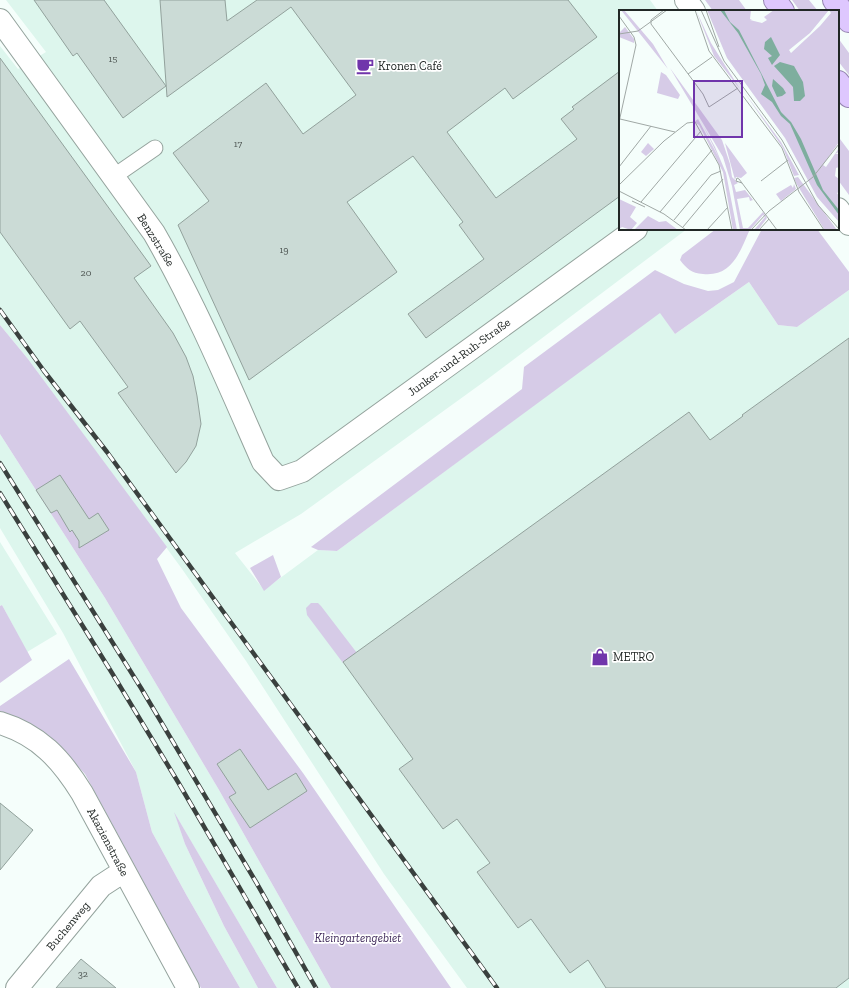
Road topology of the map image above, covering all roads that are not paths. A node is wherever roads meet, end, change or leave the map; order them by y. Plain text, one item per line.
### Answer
1 (686, 0) edge
2 (774, 0) edge
3 (834, 0) edge
4 (693, 10) edge
5 (782, 10) edge
6 (0, 20) edge
7 (849, 21) edge
8 (839, 83) edge
9 (849, 96) edge
10 (155, 148) dead end
11 (113, 177) junction
12 (839, 210) edge
13 (849, 224) edge
14 (635, 230) edge
15 (279, 479) joint
16 (0, 723) edge
17 (124, 871) junction
18 (17, 988) edge
19 (188, 988) edge

1 - 4 street
2 - 5 highway
3 - 7 highway
6 - 11 street, Benzstraße
8 - 9 highway
10 - 11 lane
11 - 15 street, Benzstraße
12 - 13 street
14 - 15 street, Junker-und-Ruh-Straße
16 - 17 street, Akazienstraße
17 - 18 street, Buchenweg
17 - 19 street, Akazienstraße

